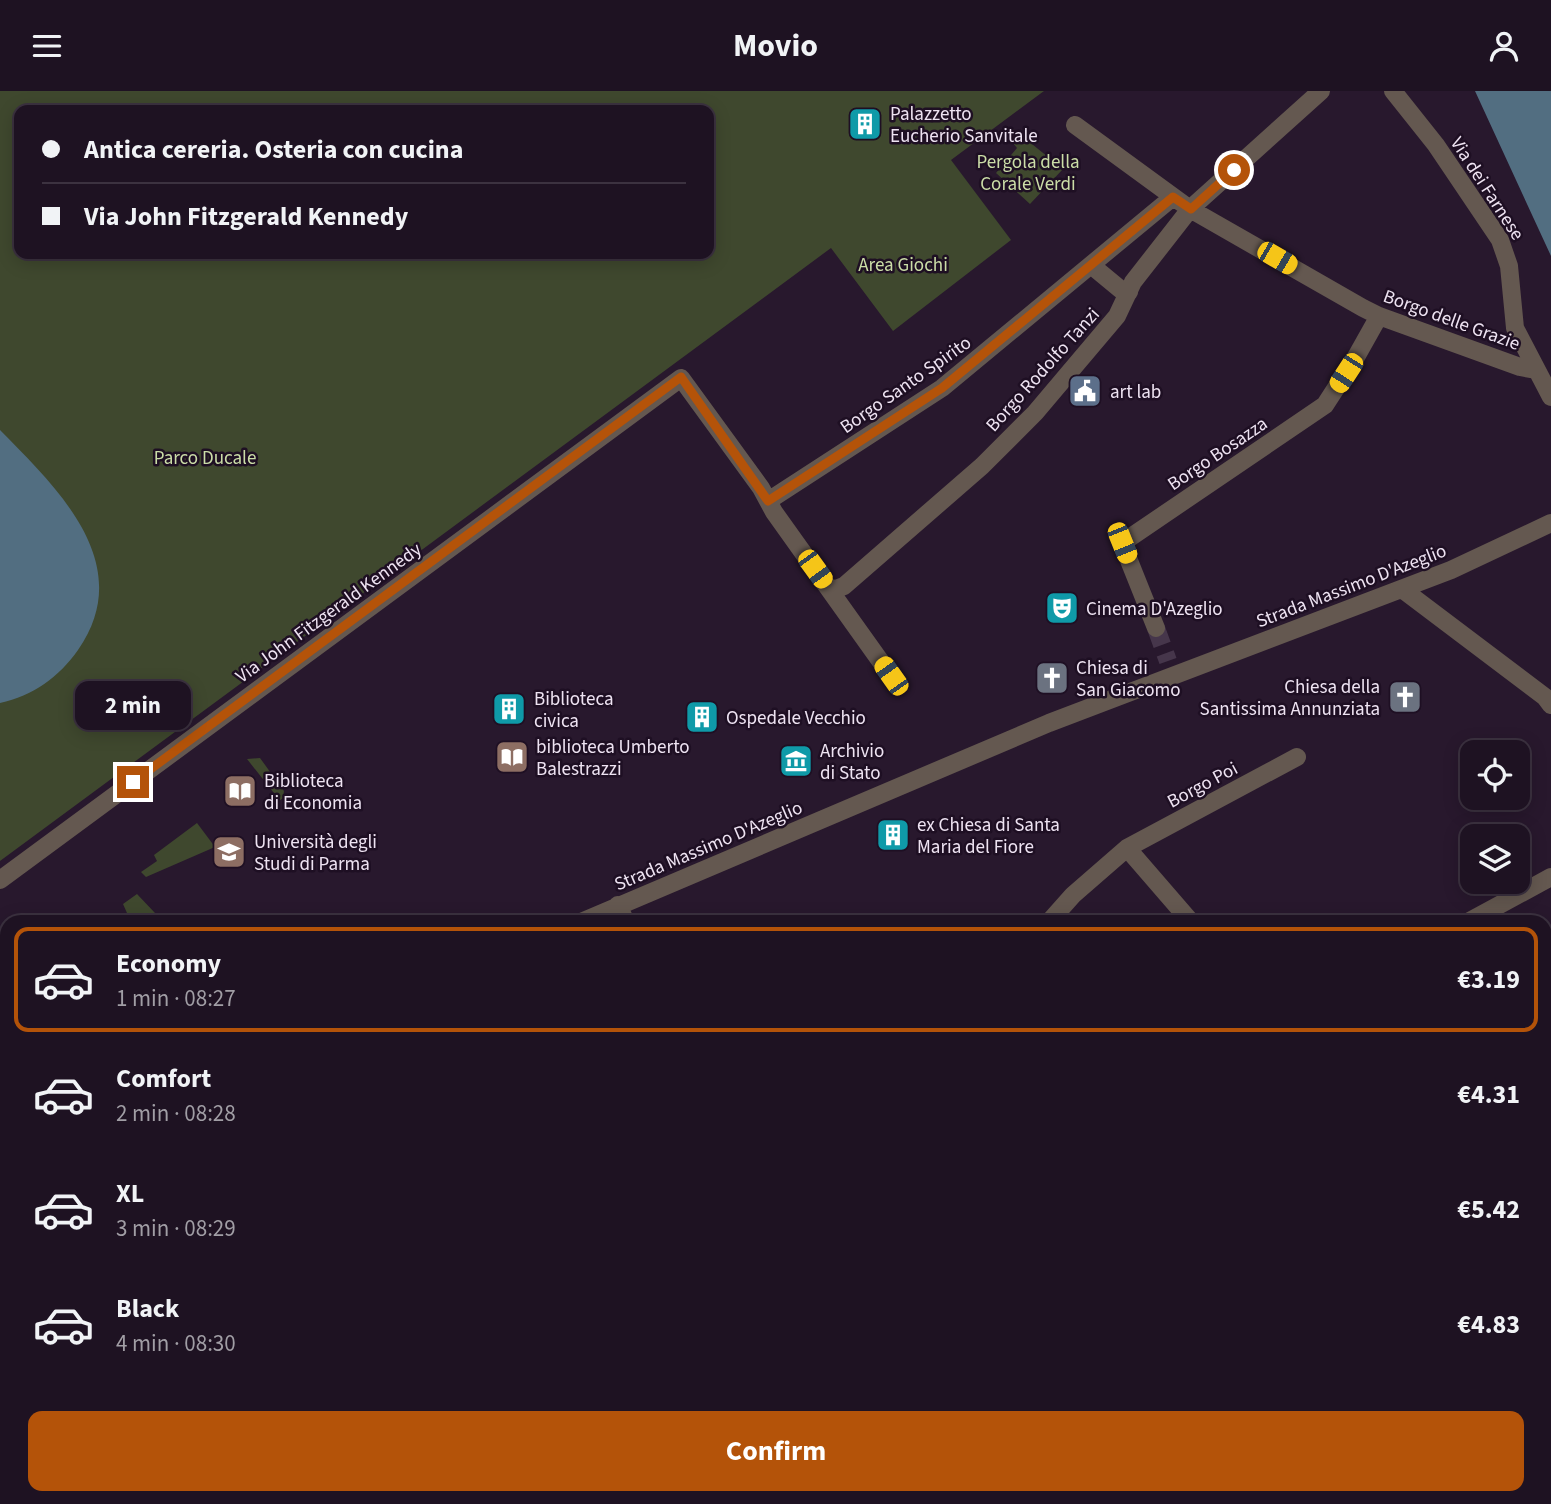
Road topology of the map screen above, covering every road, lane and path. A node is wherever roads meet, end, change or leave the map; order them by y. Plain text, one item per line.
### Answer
1 (1321, 91) edge
2 (1393, 91) edge
3 (1075, 125) dead end
4 (1173, 197) junction
5 (1191, 209) junction
6 (1091, 265) junction
7 (1129, 292) junction
8 (1379, 316) junction
9 (1536, 370) junction
10 (1551, 397) edge
11 (768, 501) junction
12 (1551, 523) edge
13 (829, 588) junction
14 (1402, 589) junction
15 (1156, 628) tunnel mouth
16 (891, 676) dead end
17 (1551, 705) edge
18 (1297, 757) dead end
19 (1127, 848) junction
20 (1551, 877) edge
21 (0, 880) edge
22 (618, 905) junction
23 (596, 915) edge
24 (623, 915) edge
25 (1055, 915) edge
26 (1185, 915) edge
27 (1481, 915) edge

1 - 5 street, Borgo Rodolfo Tanzi
2 - 9 street, Via dei Farnese
3 - 4 street, Borgo delle Grazie
4 - 5 street, Borgo delle Grazie
4 - 6 street, Borgo Santo Spirito
5 - 7 street, Borgo Rodolfo Tanzi
5 - 8 street, Borgo delle Grazie
6 - 7 street
6 - 11 street, Borgo Santo Spirito
7 - 13 street, Borgo Rodolfo Tanzi
8 - 9 street, Borgo delle Grazie
8 - 15 street, Borgo Bosazza
9 - 10 street, Via dei Farnese
11 - 13 street
11 - 21 street, Via John Fitzgerald Kennedy
12 - 14 street, Strada Massimo D'Azeglio
13 - 16 street
14 - 17 street
14 - 22 street, Strada Massimo D'Azeglio
18 - 19 street, Borgo Poi
19 - 25 street, Borgo Poi
19 - 26 street
20 - 27 street
22 - 23 street, Strada Massimo D'Azeglio
22 - 24 street

